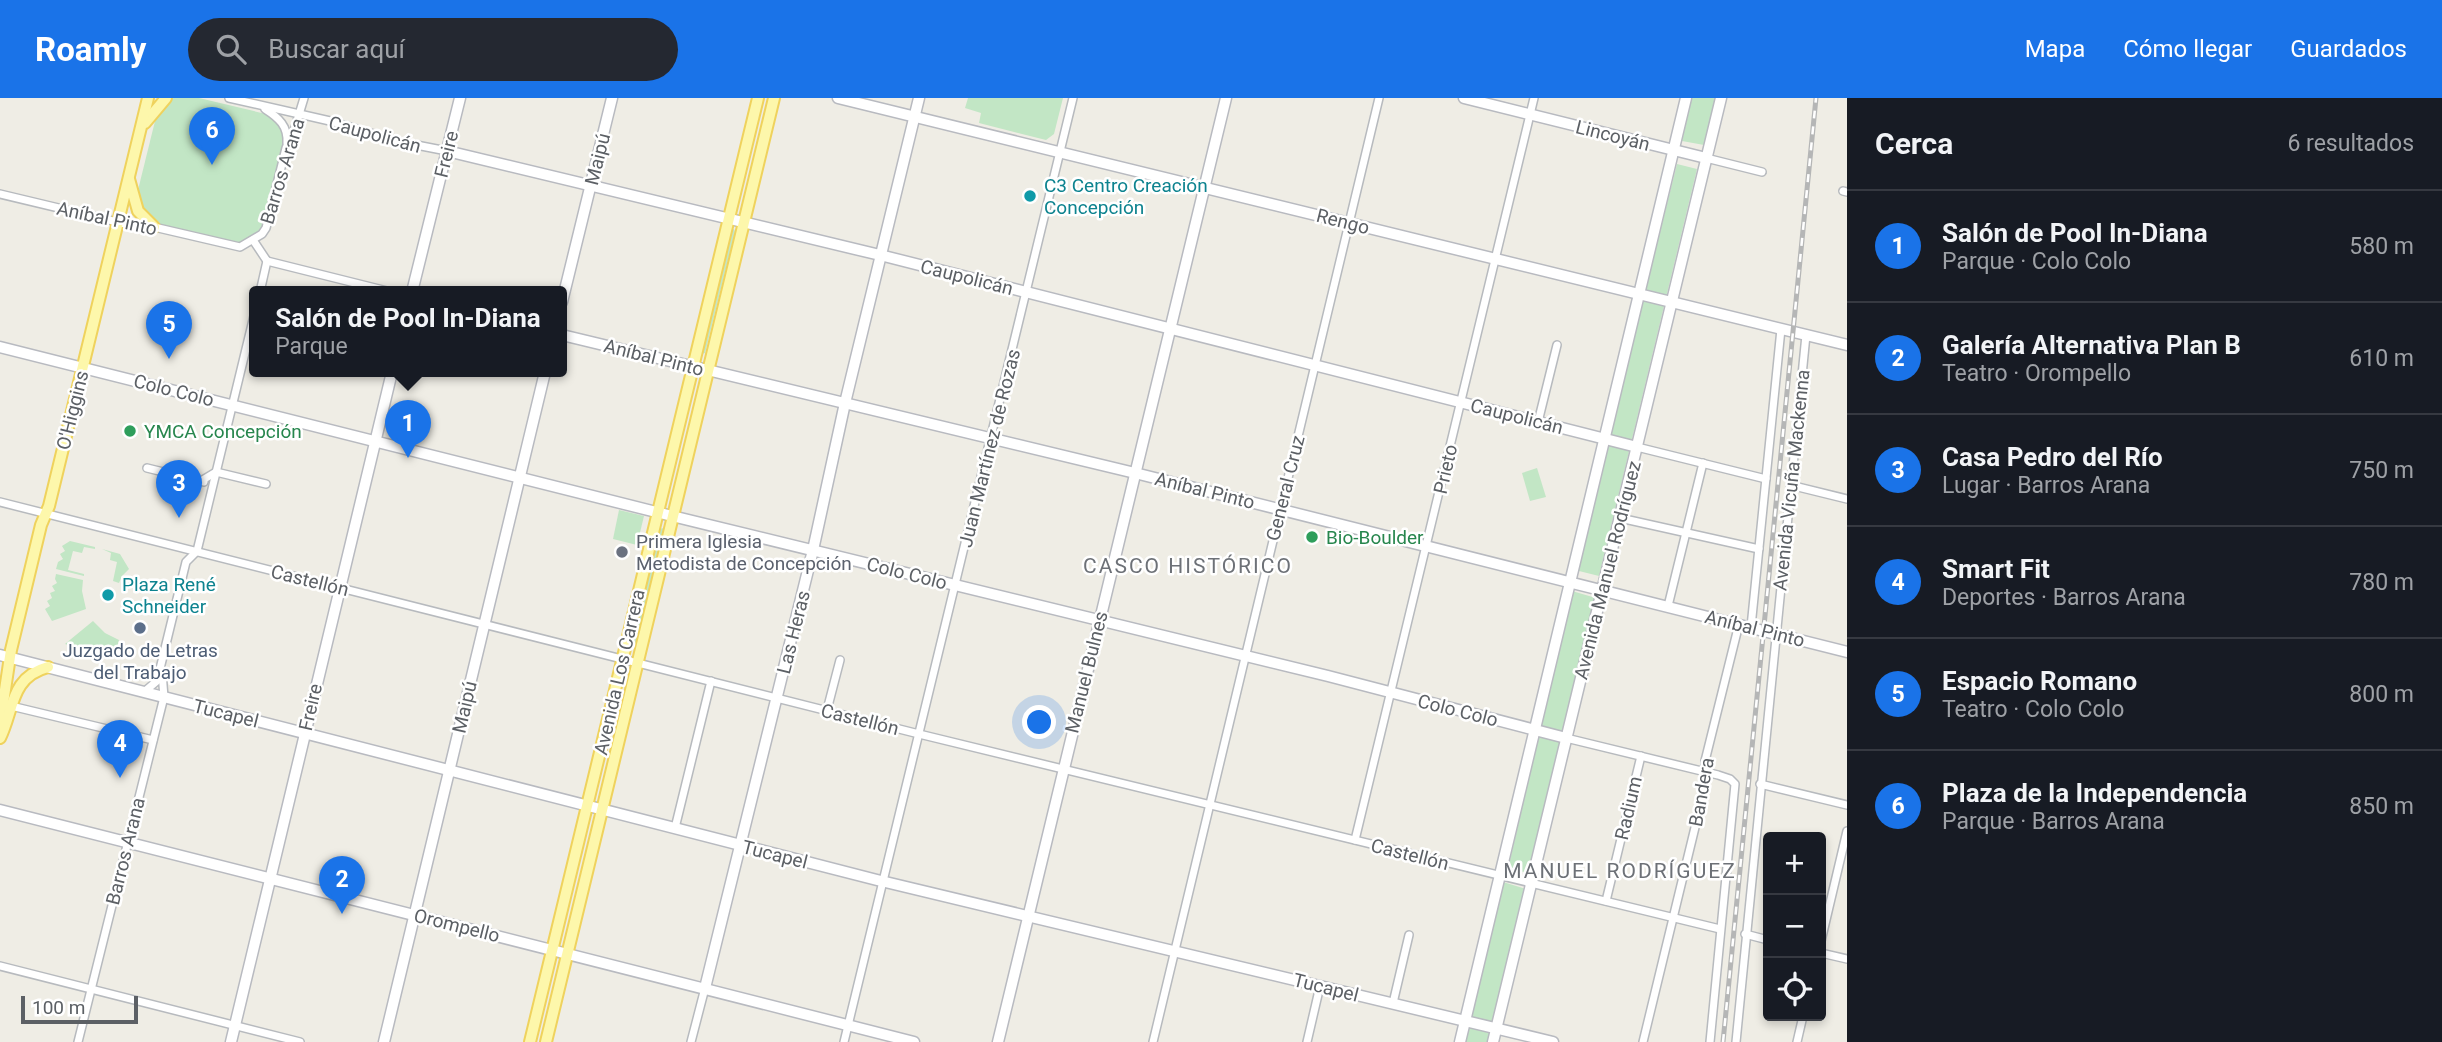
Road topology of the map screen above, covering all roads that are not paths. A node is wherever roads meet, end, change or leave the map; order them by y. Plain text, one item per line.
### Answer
1 (148, 98) edge
2 (166, 98) edge
3 (229, 98) edge
4 (304, 98) edge
5 (460, 98) edge
6 (612, 98) edge
7 (758, 98) edge
8 (774, 98) edge
9 (838, 98) edge
10 (919, 98) edge
11 (1073, 98) edge
12 (1226, 98) edge
13 (1379, 98) edge
14 (1464, 98) edge
15 (1534, 98) edge
16 (1686, 98) edge
17 (1721, 98) edge
18 (261, 106) junction
19 (1530, 114) junction
20 (299, 115) junction
21 (914, 117) junction
22 (139, 131) junction
23 (286, 148) junction
24 (1674, 149) junction
25 (447, 151) junction
26 (1060, 152) junction
27 (1706, 158) junction
28 (1762, 172) dead end
29 (128, 177) junction
30 (590, 186) junction
31 (1204, 187) junction
32 (0, 194) edge
33 (729, 218) junction
34 (744, 222) junction
35 (1349, 222) junction
36 (117, 223) junction
37 (154, 227) junction
38 (253, 240) junction
39 (880, 255) junction
40 (1496, 258) junction
41 (267, 261) junction
42 (261, 286) edge
43 (367, 286) edge
44 (413, 286) edge
45 (566, 286) edge
46 (1026, 292) junction
47 (1640, 293) junction
48 (1672, 302) junction
49 (1170, 329) junction
50 (1781, 329) junction
51 (1806, 335) junction
52 (249, 336) edge
53 (567, 336) edge
54 (1557, 345) dead end
55 (1847, 345) edge
56 (0, 347) edge
57 (1315, 365) junction
58 (83, 367) junction
59 (692, 367) junction
60 (707, 370) junction
61 (391, 377) edge
62 (544, 377) edge
63 (1461, 402) junction
64 (845, 403) junction
65 (232, 405) junction
66 (1538, 422) junction
67 (991, 438) junction
68 (1605, 438) junction
69 (375, 441) junction
70 (1637, 447) junction
71 (1703, 463) junction
72 (147, 468) dead end
73 (216, 472) junction
74 (1135, 473) junction
75 (520, 477) junction
76 (1766, 479) junction
77 (201, 481) junction
78 (213, 484) junction
79 (266, 484) dead end
80 (1790, 485) junction
81 (1847, 499) edge
82 (0, 502) edge
83 (1280, 509) junction
84 (657, 512) junction
85 (47, 514) junction
86 (672, 516) junction
87 (1620, 518) junction
88 (1686, 533) junction
89 (1427, 545) junction
90 (178, 546) junction
91 (1759, 549) junction
92 (813, 550) junction
93 (197, 551) junction
94 (186, 562) junction
95 (1570, 581) junction
96 (955, 585) junction
97 (339, 587) junction
98 (1602, 589) junction
99 (1668, 606) junction
100 (1099, 621) junction
101 (484, 624) junction
102 (1739, 624) junction
103 (1751, 627) junction
104 (1775, 633) junction
105 (1847, 652) edge
106 (1244, 655) junction
107 (5, 656) edge
108 (163, 659) junction
109 (622, 659) junction
110 (840, 660) dead end
111 (637, 663) junction
112 (48, 667) junction
113 (8, 675) junction
114 (711, 681) junction
115 (0, 687) edge
116 (144, 692) junction
117 (1391, 693) junction
118 (164, 697) junction
119 (776, 698) junction
120 (11, 706) junction
121 (827, 710) junction
122 (0, 723) edge
123 (1535, 730) junction
124 (304, 733) junction
125 (919, 734) junction
126 (0, 737) edge
127 (1566, 738) junction
128 (153, 740) junction
129 (1641, 756) junction
130 (1063, 769) junction
131 (449, 770) junction
132 (1706, 772) junction
133 (1760, 784) junction
134 (1209, 804) junction
135 (1847, 805) edge
136 (587, 806) junction
137 (601, 809) junction
138 (0, 810) edge
139 (676, 828) junction
140 (1847, 831) edge
141 (1354, 840) junction
142 (127, 843) junction
143 (740, 845) junction
144 (1500, 876) junction
145 (270, 879) junction
146 (884, 881) junction
147 (1532, 883) junction
148 (1606, 901) junction
149 (414, 915) junction
150 (1029, 915) junction
151 (1673, 918) junction
152 (1826, 920) edge
153 (1720, 929) junction
154 (1745, 934) junction
155 (1409, 935) dead end
156 (1763, 939) edge
157 (552, 949) junction
158 (1174, 950) junction
159 (567, 953) junction
160 (1826, 954) edge
161 (1847, 959) edge
162 (0, 966) edge
163 (1320, 986) junction
164 (705, 988) junction
165 (90, 989) junction
166 (1393, 1003) junction
167 (1465, 1021) junction
168 (1802, 1021) edge
169 (848, 1025) junction
170 (235, 1026) junction
171 (1497, 1028) junction
172 (78, 1042) edge
173 (231, 1042) edge
174 (300, 1042) edge
175 (384, 1042) edge
176 (530, 1042) edge
177 (546, 1042) edge
178 (691, 1042) edge
179 (844, 1042) edge
180 (914, 1042) edge
181 (998, 1042) edge
182 (1153, 1042) edge
183 (1307, 1042) edge
184 (1460, 1042) edge
185 (1493, 1042) edge
186 (1553, 1042) edge
187 (1643, 1042) edge
188 (1710, 1042) edge
189 (1736, 1042) edge
190 (1797, 1042) edge

1 - 22 main road, O'Higgins
2 - 22 main road
3 - 18 street, Caupolicán
4 - 20 street, Barros Arana
5 - 25 main road, Freire
6 - 30 main road, Maipú
7 - 33 main road, Avenida Los Carrera
8 - 34 main road, Avenida Los Carrera
9 - 21 main road, Rengo
10 - 21 main road, Las Heras
11 - 26 street, Juan Martínez de Rozas
12 - 31 main road, Manuel Bulnes
13 - 35 street, General Cruz
14 - 19 main road, Lincoyán
15 - 19 street, Prieto
16 - 24 main road, Avenida Manuel Rodríguez
17 - 27 main road, Avenida Manuel Rodríguez
18 - 20 street, Caupolicán
18 - 23 street
19 - 24 main road, Lincoyán
19 - 40 street, Prieto
20 - 23 street, Barros Arana
20 - 25 street, Caupolicán
21 - 26 main road, Rengo
21 - 39 main road, Las Heras
22 - 29 main road, O'Higgins
23 - 38 street, Barros Arana
24 - 27 main road, Lincoyán
24 - 47 main road, Avenida Manuel Rodríguez
25 - 30 main road, Caupolicán
25 - 44 main road, Freire
26 - 31 main road, Rengo
26 - 46 street, Juan Martínez de Rozas
27 - 28 street, Lincoyán
27 - 48 main road, Avenida Manuel Rodríguez
29 - 36 main road, O'Higgins
29 - 37 main road
30 - 33 main road, Caupolicán
30 - 45 main road, Maipú
31 - 35 main road, Rengo
31 - 49 main road, Manuel Bulnes
32 - 36 street, Aníbal Pinto
33 - 34 main road, Caupolicán
33 - 59 main road, Avenida Los Carrera
34 - 39 main road, Caupolicán
34 - 60 main road, Avenida Los Carrera
35 - 40 main road, Rengo
35 - 57 street, General Cruz
36 - 37 street, Aníbal Pinto
36 - 58 main road, O'Higgins
37 - 38 street, Aníbal Pinto
38 - 41 street
39 - 46 main road, Caupolicán
39 - 64 main road, Las Heras
40 - 47 main road, Rengo
40 - 63 street, Prieto
41 - 42 street
41 - 43 street
46 - 49 main road, Caupolicán
46 - 67 street, Juan Martínez de Rozas
47 - 48 main road, Rengo
47 - 68 main road, Avenida Manuel Rodríguez
48 - 50 main road, Rengo
48 - 70 main road, Avenida Manuel Rodríguez
49 - 57 main road, Caupolicán
49 - 74 main road, Manuel Bulnes
50 - 51 main road, Rengo
50 - 76 street, Avenida Vicuña Mackenna
51 - 55 main road, Rengo
51 - 80 street, Avenida Vicuña Mackenna
52 - 65 street
53 - 59 main road, Aníbal Pinto
54 - 66 street
56 - 58 main road, Colo Colo
57 - 63 main road, Caupolicán
57 - 83 street, General Cruz
58 - 65 main road, Colo Colo
58 - 85 main road, O'Higgins
59 - 60 main road, Aníbal Pinto
59 - 84 main road, Avenida Los Carrera
60 - 64 main road, Aníbal Pinto
60 - 86 main road, Avenida Los Carrera
61 - 69 main road, Freire
62 - 75 main road, Maipú
63 - 66 main road, Caupolicán
63 - 89 street, Prieto
64 - 67 main road, Aníbal Pinto
64 - 92 main road, Las Heras
65 - 69 main road, Colo Colo
65 - 73 street
66 - 68 main road, Caupolicán
67 - 74 main road, Aníbal Pinto
67 - 96 street, Juan Martínez de Rozas
68 - 70 main road, Caupolicán
68 - 95 main road, Avenida Manuel Rodríguez
69 - 75 main road, Colo Colo
69 - 97 main road, Freire
70 - 71 street, Caupolicán
70 - 87 main road, Avenida Manuel Rodríguez
71 - 76 street, Caupolicán
71 - 88 street
72 - 77 street
73 - 77 street
73 - 78 street
73 - 79 street
74 - 83 main road, Aníbal Pinto
74 - 100 main road, Manuel Bulnes
75 - 84 main road, Colo Colo
75 - 101 main road, Maipú
76 - 91 street, Avenida Vicuña Mackenna
77 - 78 street
78 - 93 street
80 - 81 street
80 - 104 street, Avenida Vicuña Mackenna
82 - 85 street, Castellón
83 - 89 main road, Aníbal Pinto
83 - 106 street, General Cruz
84 - 86 main road, Colo Colo
84 - 109 main road, Avenida Los Carrera
85 - 90 street, Castellón
85 - 107 main road, O'Higgins
86 - 92 main road, Colo Colo
86 - 111 main road, Avenida Los Carrera
87 - 88 street
87 - 98 main road, Avenida Manuel Rodríguez
88 - 91 street
88 - 99 street
89 - 95 main road, Aníbal Pinto
89 - 117 street, Prieto
90 - 93 street, Castellón
90 - 94 street
91 - 103 street, Avenida Vicuña Mackenna
92 - 96 main road, Colo Colo
92 - 119 main road, Las Heras
93 - 94 street
93 - 97 street, Castellón
94 - 108 street, Barros Arana
95 - 98 main road, Aníbal Pinto
95 - 123 main road, Avenida Manuel Rodríguez
96 - 100 main road, Colo Colo
96 - 125 street, Juan Martínez de Rozas
97 - 101 street, Castellón
97 - 124 main road, Freire
98 - 99 main road, Aníbal Pinto
98 - 127 main road, Avenida Manuel Rodríguez
99 - 102 main road, Aníbal Pinto
100 - 106 main road, Colo Colo
100 - 130 main road, Manuel Bulnes
101 - 109 street, Castellón
101 - 131 main road, Maipú
102 - 103 main road, Aníbal Pinto
102 - 132 street, Bandera
103 - 104 main road, Aníbal Pinto
104 - 105 main road, Aníbal Pinto
104 - 133 street, Avenida Vicuña Mackenna
106 - 117 main road, Colo Colo
106 - 134 street, General Cruz
107 - 112 main road, Tucapel
107 - 113 main road, O'Higgins
108 - 116 street, Barros Arana
108 - 118 street, Barros Arana
109 - 111 street, Castellón
109 - 136 main road, Avenida Los Carrera
110 - 121 street
111 - 114 street, Castellón
111 - 137 main road, Avenida Los Carrera
112 - 116 main road, Tucapel
112 - 120 main road
113 - 115 street
113 - 122 main road, O'Higgins
114 - 119 street, Castellón
114 - 139 street
116 - 118 main road, Tucapel
117 - 123 main road, Colo Colo
117 - 141 street, Prieto
118 - 124 main road, Tucapel
118 - 128 street, Barros Arana
119 - 121 street, Castellón
119 - 143 main road, Las Heras
120 - 126 main road
120 - 128 street
121 - 125 street, Castellón
123 - 127 main road, Colo Colo
123 - 144 main road, Avenida Manuel Rodríguez
124 - 131 main road, Tucapel
124 - 145 main road, Freire
125 - 130 street, Castellón
125 - 146 street, Juan Martínez de Rozas
127 - 129 street, Colo Colo
127 - 147 main road, Avenida Manuel Rodríguez
128 - 142 street, Barros Arana
129 - 132 street, Colo Colo
129 - 148 street, Radium
130 - 134 street, Castellón
130 - 150 main road, Manuel Bulnes
131 - 136 main road, Tucapel
131 - 149 main road, Maipú
132 - 151 street, Bandera
132 - 153 street, Colo Colo
133 - 135 street
133 - 154 street, Avenida Vicuña Mackenna
134 - 141 street, Castellón
134 - 158 street, General Cruz
136 - 137 main road, Tucapel
136 - 157 main road, Avenida Los Carrera
137 - 139 main road, Tucapel
137 - 159 main road, Avenida Los Carrera
138 - 142 main road, Orompello
139 - 143 main road, Tucapel
140 - 152 street
141 - 144 street, Castellón
142 - 145 main road, Orompello
142 - 165 street, Barros Arana
143 - 146 main road, Tucapel
143 - 164 main road, Las Heras
144 - 147 street, Castellón
144 - 167 main road, Avenida Manuel Rodríguez
145 - 149 main road, Orompello
145 - 170 main road, Freire
146 - 150 main road, Tucapel
146 - 169 street, Juan Martínez de Rozas
147 - 148 street, Castellón
147 - 171 main road, Avenida Manuel Rodríguez
148 - 151 street, Castellón
149 - 157 main road, Orompello
149 - 175 main road, Maipú
150 - 158 main road, Tucapel
150 - 181 main road, Manuel Bulnes
151 - 153 street, Castellón
151 - 187 street, Bandera
153 - 188 street
154 - 156 street
154 - 189 street, Avenida Vicuña Mackenna
155 - 166 street
157 - 159 main road, Orompello
157 - 176 main road, Avenida Los Carrera
158 - 163 main road, Tucapel
158 - 182 street, General Cruz
159 - 164 main road, Orompello
159 - 177 main road, Avenida Los Carrera
160 - 161 street
162 - 165 street
163 - 166 main road, Tucapel
163 - 183 street
164 - 169 main road, Orompello
164 - 178 street, Las Heras
165 - 170 street
165 - 172 street, Barros Arana
166 - 167 main road, Tucapel
167 - 171 main road, Tucapel
167 - 184 main road, Avenida Manuel Rodríguez
168 - 190 street
169 - 179 street, Juan Martínez de Rozas
169 - 180 main road, Orompello
170 - 173 main road, Freire
170 - 174 street
171 - 185 main road, Avenida Manuel Rodríguez
171 - 186 main road, Tucapel

